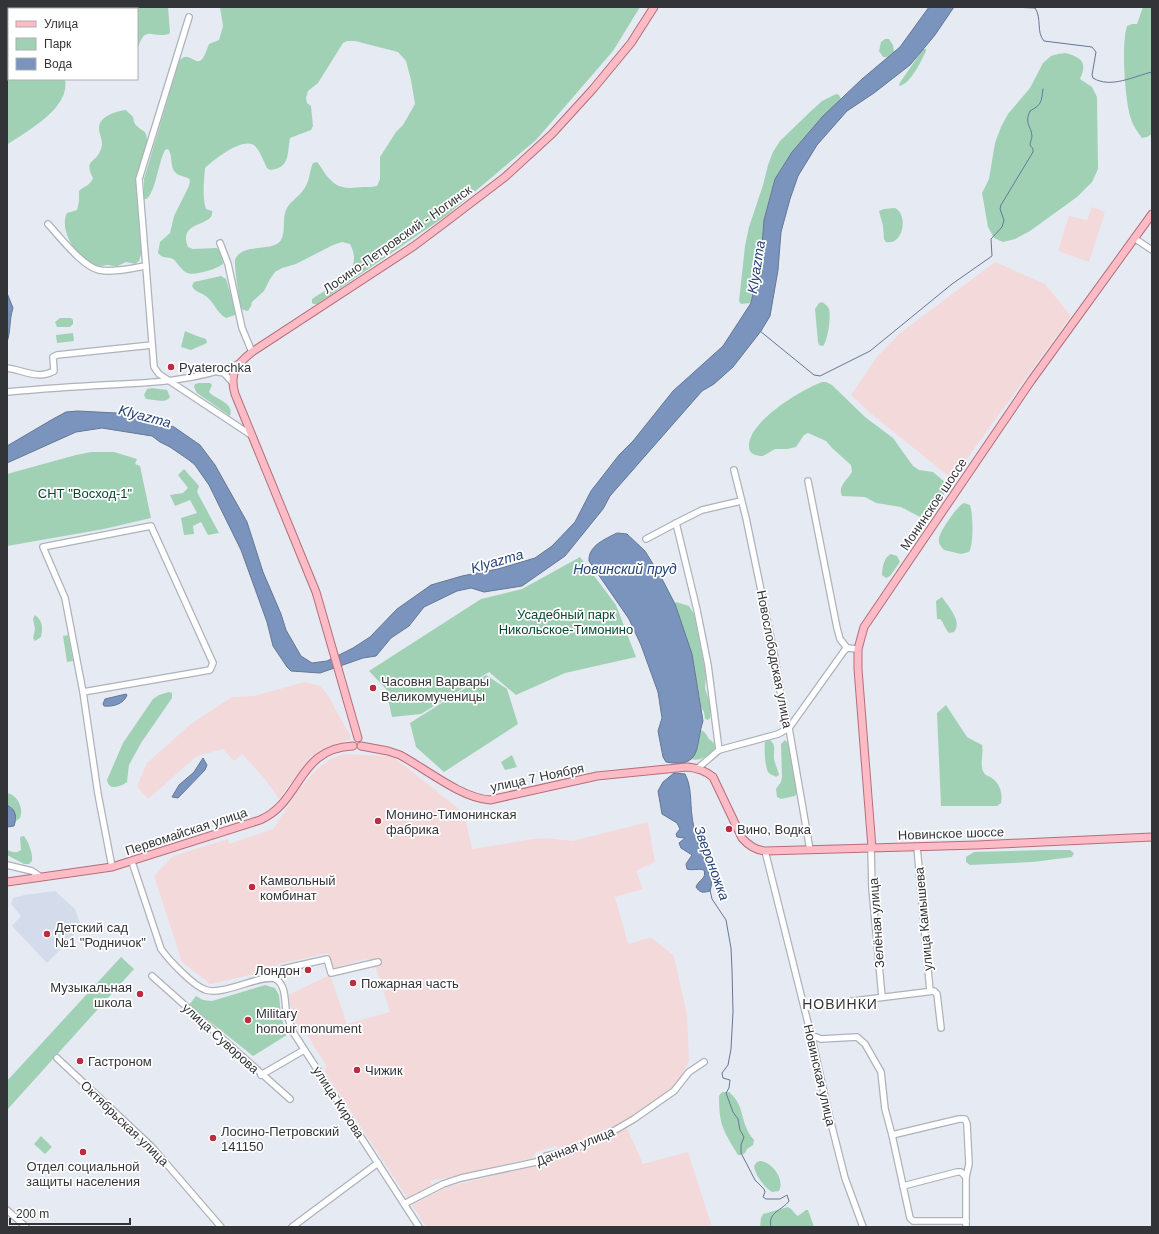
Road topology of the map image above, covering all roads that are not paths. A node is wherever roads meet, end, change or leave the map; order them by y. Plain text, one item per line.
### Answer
1 (654, 7) edge
2 (189, 17) dead end
3 (1152, 214) edge
4 (48, 224) dead end
5 (1134, 238) junction
6 (220, 243) dead end
7 (1152, 250) edge
8 (146, 266) junction
9 (152, 345) junction
10 (252, 352) junction
11 (238, 364) junction
12 (7, 368) edge
13 (216, 372) junction
14 (170, 381) junction
15 (232, 382) junction
16 (7, 392) edge
17 (251, 435) junction
18 (734, 470) dead end
19 (808, 481) dead end
20 (741, 501) junction
21 (676, 523) junction
22 (646, 539) dead end
23 (847, 648) junction
24 (858, 649) junction
25 (83, 692) junction
26 (789, 728) junction
27 (358, 738) junction
28 (342, 746) junction
29 (353, 746) junction
30 (365, 747) junction
31 (719, 750) junction
32 (698, 768) junction
33 (1152, 837) edge
34 (917, 847) junction
35 (872, 848) junction
36 (810, 850) junction
37 (765, 851) junction
38 (132, 862) junction
39 (7, 865) edge
40 (112, 868) junction
41 (41, 877) junction
42 (7, 882) edge
43 (378, 962) dead end
44 (152, 976) dead end
45 (269, 977) junction
46 (930, 991) junction
47 (882, 997) junction
48 (805, 1007) junction
49 (941, 1028) dead end
50 (812, 1035) junction
51 (820, 1039) junction
52 (814, 1046) junction
53 (304, 1050) junction
54 (57, 1058) dead end
55 (704, 1062) dead end
56 (262, 1075) junction
57 (290, 1099) dead end
58 (892, 1135) junction
59 (378, 1163) junction
60 (966, 1177) junction
61 (903, 1186) junction
62 (404, 1204) junction
63 (7, 1210) edge
64 (966, 1224) edge
65 (296, 1226) edge
66 (26, 1227) edge
67 (220, 1227) edge
68 (419, 1227) edge
69 (863, 1227) edge

1 - 10 main road, Лосино-Петровский - Ногинск
2 - 8 street
3 - 5 main road, Монинское шоссе
4 - 8 street
5 - 7 street
5 - 24 main road, Монинское шоссе
6 - 10 street
8 - 9 street
9 - 12 street
9 - 14 street
10 - 11 main road, Лосино-Петровский - Ногинск
11 - 13 street
11 - 15 main road
13 - 14 street
13 - 15 street
14 - 16 street
14 - 17 street
15 - 17 main road
17 - 27 main road
18 - 20 street, Новослободская улица
19 - 23 street
20 - 21 street
20 - 26 street, Новослободская улица
21 - 22 street
21 - 31 street
23 - 24 street
23 - 26 street
24 - 35 main road, Монинское шоссе
25 - 25 street
25 - 40 street
26 - 31 street
26 - 36 street, Новослободская улица
27 - 29 main road
27 - 30 main road
28 - 29 main road, Первомайская улица
28 - 30 main road, Первомайская улица
28 - 38 main road, Первомайская улица
29 - 30 main road, Первомайская улица
30 - 32 main road, улица 7 Ноября
31 - 32 street
32 - 37 main road, Новинское шоссе
33 - 34 main road, Новинское шоссе
34 - 35 main road, Новинское шоссе
34 - 46 street, улица Камышева
35 - 36 main road, Новинское шоссе
35 - 47 street, Зелёная улица
36 - 37 main road, Новинское шоссе
37 - 48 street, Новинская улица
38 - 40 main road, Первомайская улица
38 - 45 street
39 - 41 street
40 - 41 main road, Первомайская улица
41 - 42 main road, Первомайская улица
43 - 45 street
44 - 56 street, улица Суворова
45 - 53 street, улица Кирова
46 - 47 street
46 - 49 street
47 - 48 street
48 - 50 street, Новинская улица
50 - 51 street
50 - 52 street, Новинская улица
51 - 52 street
51 - 58 street
52 - 69 street, Новинская улица
53 - 56 street
53 - 59 street, улица Кирова
54 - 67 street, Октябрьская улица
55 - 62 street, Дачная улица
56 - 57 street, улица Суворова
58 - 60 street
58 - 61 street
59 - 62 street, улица Кирова
59 - 65 street
60 - 61 street
60 - 64 street
61 - 64 street
62 - 68 street, улица Кирова
63 - 66 street

